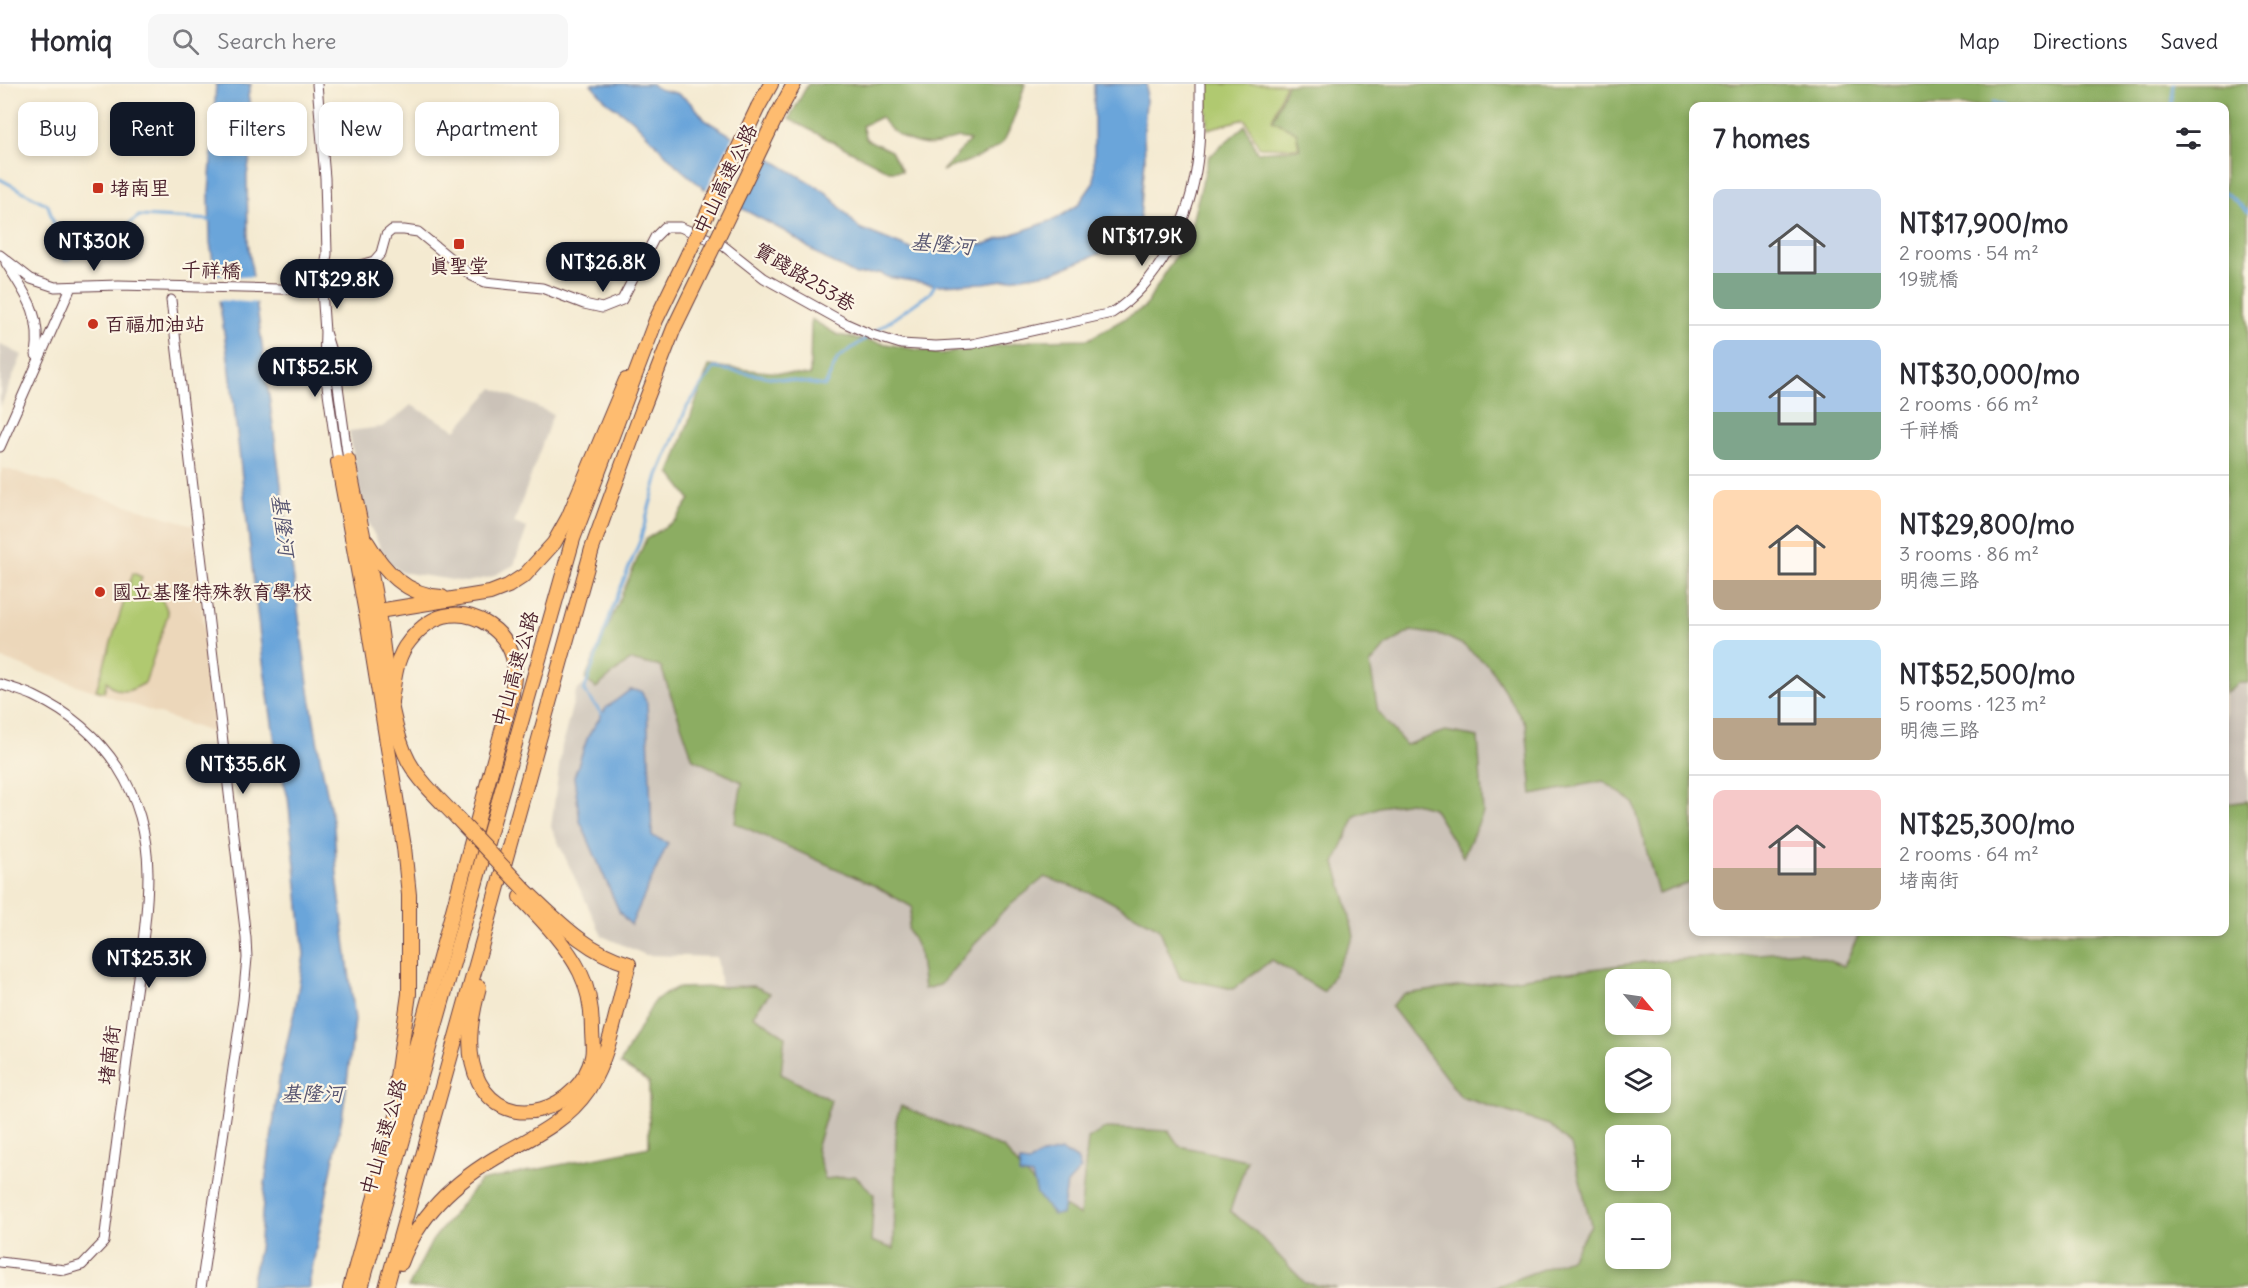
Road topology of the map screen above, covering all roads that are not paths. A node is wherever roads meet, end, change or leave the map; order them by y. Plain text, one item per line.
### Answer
1 (317, 84) edge
2 (771, 84) edge
3 (794, 84) edge
4 (1200, 84) edge
5 (1, 256) edge
6 (71, 287) junction
7 (322, 290) junction
8 (171, 300) dead end
9 (656, 320) junction
10 (33, 369) junction
11 (0, 447) edge
12 (343, 461) junction
13 (361, 531) junction
14 (462, 598) junction
15 (372, 612) junction
16 (0, 684) edge
17 (386, 701) junction
18 (522, 893) junction
19 (489, 918) junction
20 (0, 1263) edge
21 (354, 1286) edge
22 (201, 1288) edge
23 (386, 1288) edge
24 (392, 1288) edge

1 - 7 street
2 - 9 highway, 中山高速公路, bridge
3 - 19 highway, 中山高速公路, bridge
4 - 7 street, 實踐路253巷
5 - 6 street, 千祥橋
5 - 10 street
6 - 7 street, 千祥橋
6 - 10 street
7 - 12 street
8 - 22 street
9 - 14 highway
9 - 21 highway, 中山高速公路
10 - 11 street
12 - 13 highway
12 - 15 highway
13 - 14 highway
13 - 15 highway
14 - 15 highway
15 - 17 highway
16 - 20 street, 堵南街
17 - 18 highway
17 - 21 highway
17 - 21 highway
18 - 19 highway
18 - 24 highway
19 - 23 highway, 中山高速公路

